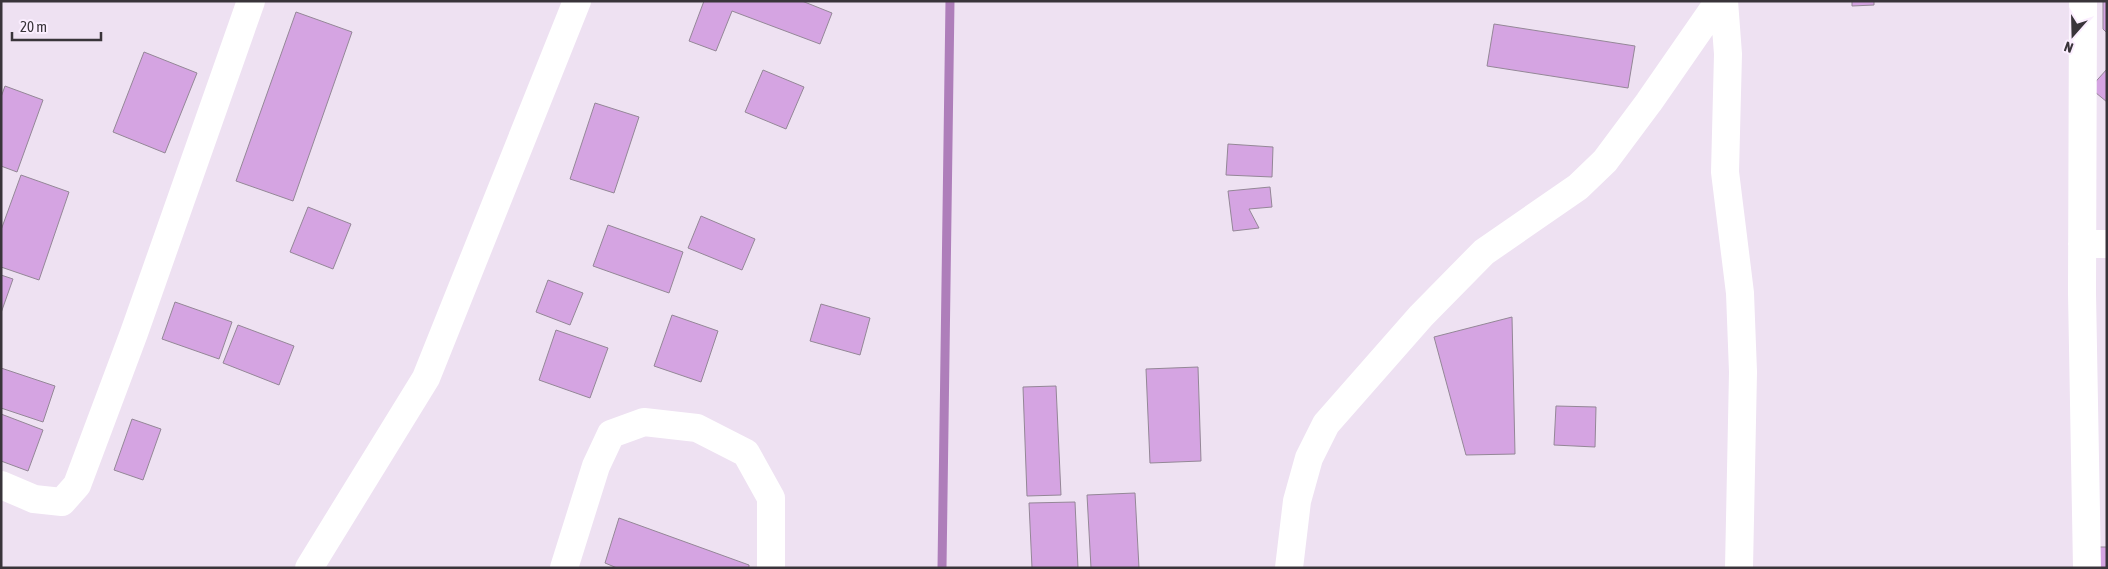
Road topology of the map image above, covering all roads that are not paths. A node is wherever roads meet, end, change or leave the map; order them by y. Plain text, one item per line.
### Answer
1 (251, 1) edge
2 (577, 1) edge
3 (1718, 1) edge
4 (1724, 1) edge
5 (2083, 1) edge
6 (2095, 244) edge
7 (1, 485) edge
8 (309, 568) edge
9 (564, 568) edge
10 (770, 568) edge
11 (1289, 568) edge
12 (1738, 568) edge
13 (2087, 568) edge

1 - 7 street
2 - 8 street
3 - 11 street
4 - 12 street
5 - 6 street
6 - 13 street
9 - 10 street

